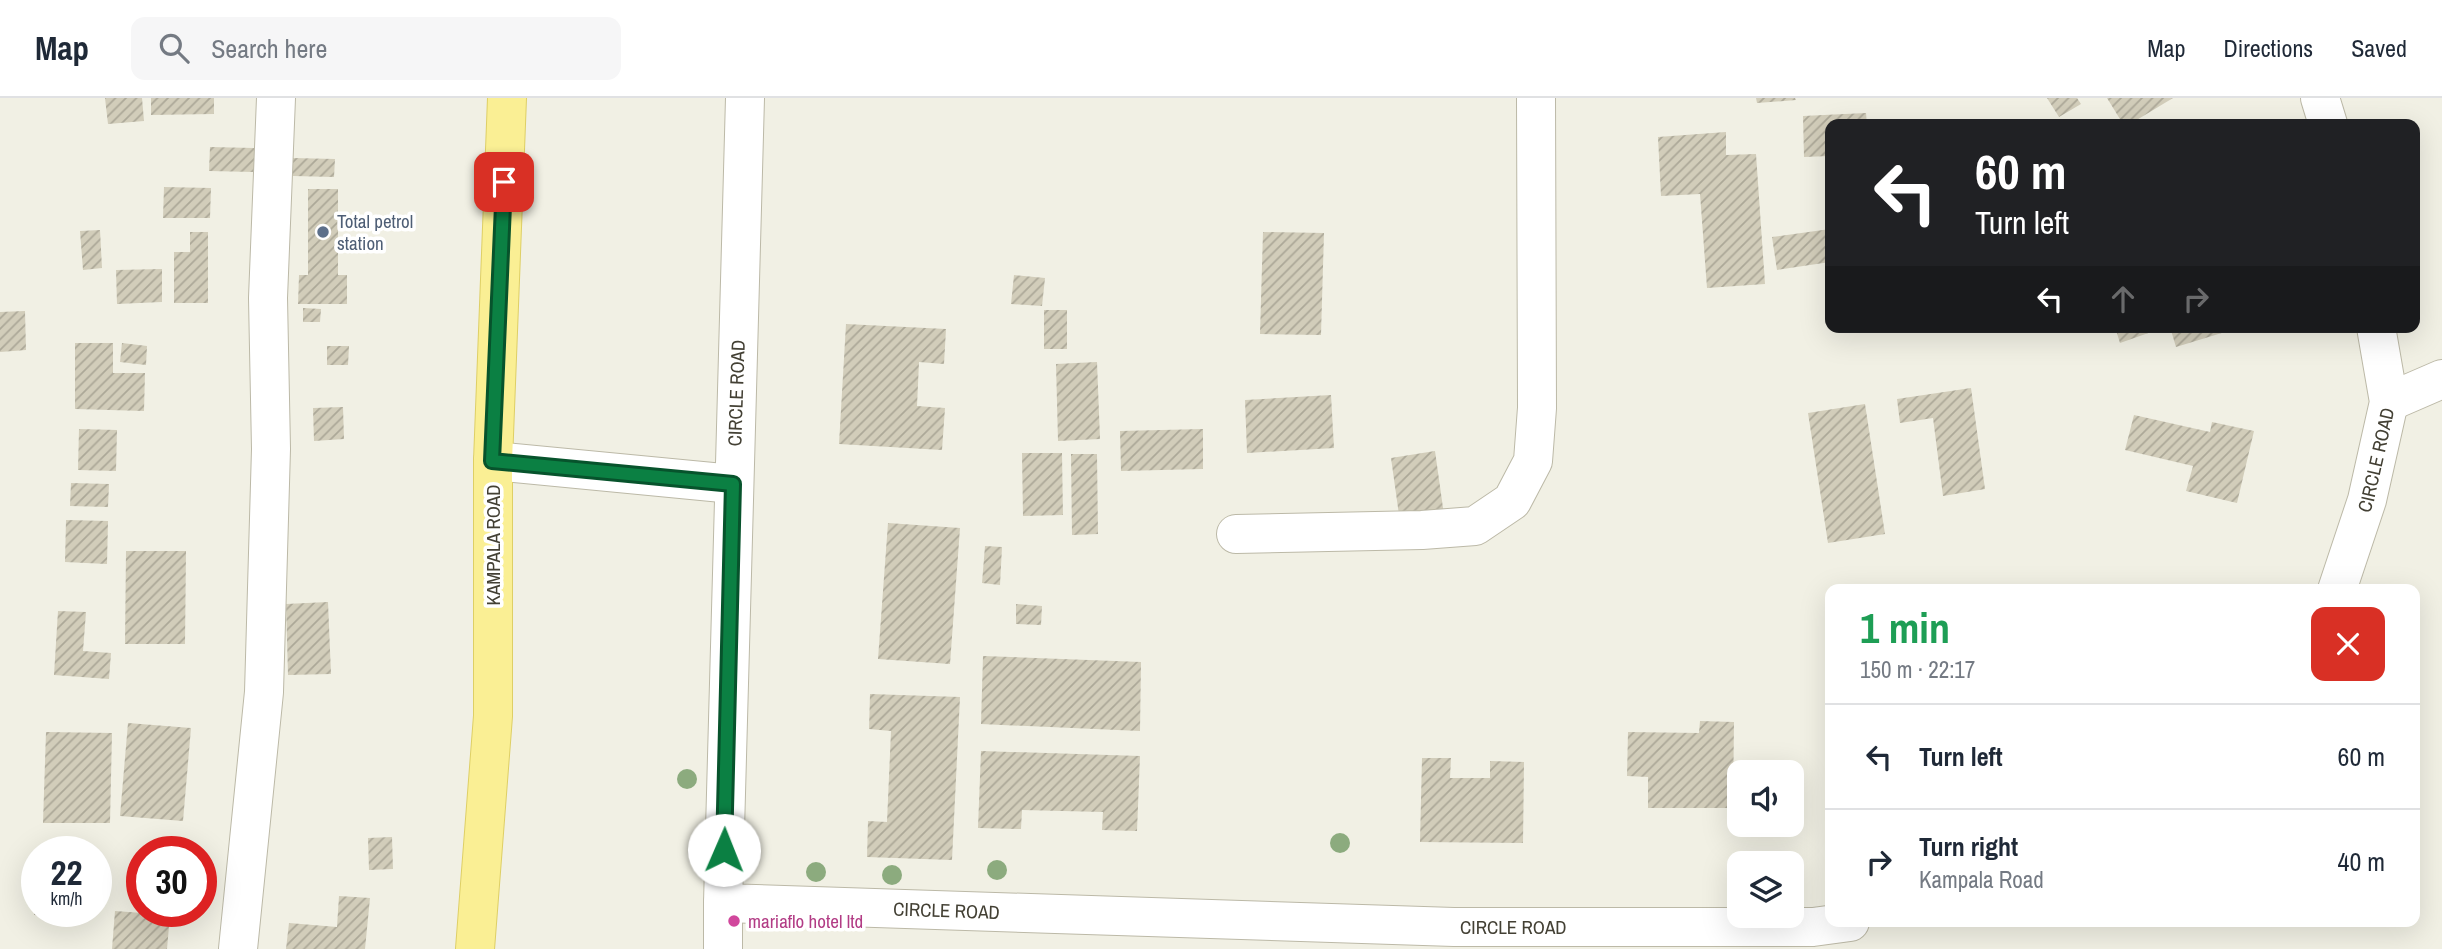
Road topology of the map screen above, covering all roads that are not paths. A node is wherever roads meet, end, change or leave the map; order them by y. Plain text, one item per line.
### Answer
1 (276, 98) edge
2 (507, 98) edge
3 (745, 98) edge
4 (1536, 98) edge
5 (2320, 98) edge
6 (2326, 119) edge
7 (2377, 333) edge
8 (2442, 379) edge
9 (2389, 402) junction
10 (492, 461) junction
11 (733, 484) junction
12 (1236, 534) dead end
13 (2339, 584) edge
14 (723, 903) junction
15 (1825, 925) edge
16 (238, 949) edge
17 (475, 949) edge
18 (723, 949) edge

1 - 16 street
2 - 10 main road, KAMPALA ROAD
3 - 11 street, CIRCLE ROAD
4 - 12 street
5 - 6 street
7 - 9 street, CIRCLE ROAD
8 - 9 street
9 - 13 street, CIRCLE ROAD
10 - 11 street
10 - 17 main road, KAMPALA ROAD
11 - 14 street, CIRCLE ROAD
14 - 15 street, CIRCLE ROAD
14 - 18 street

